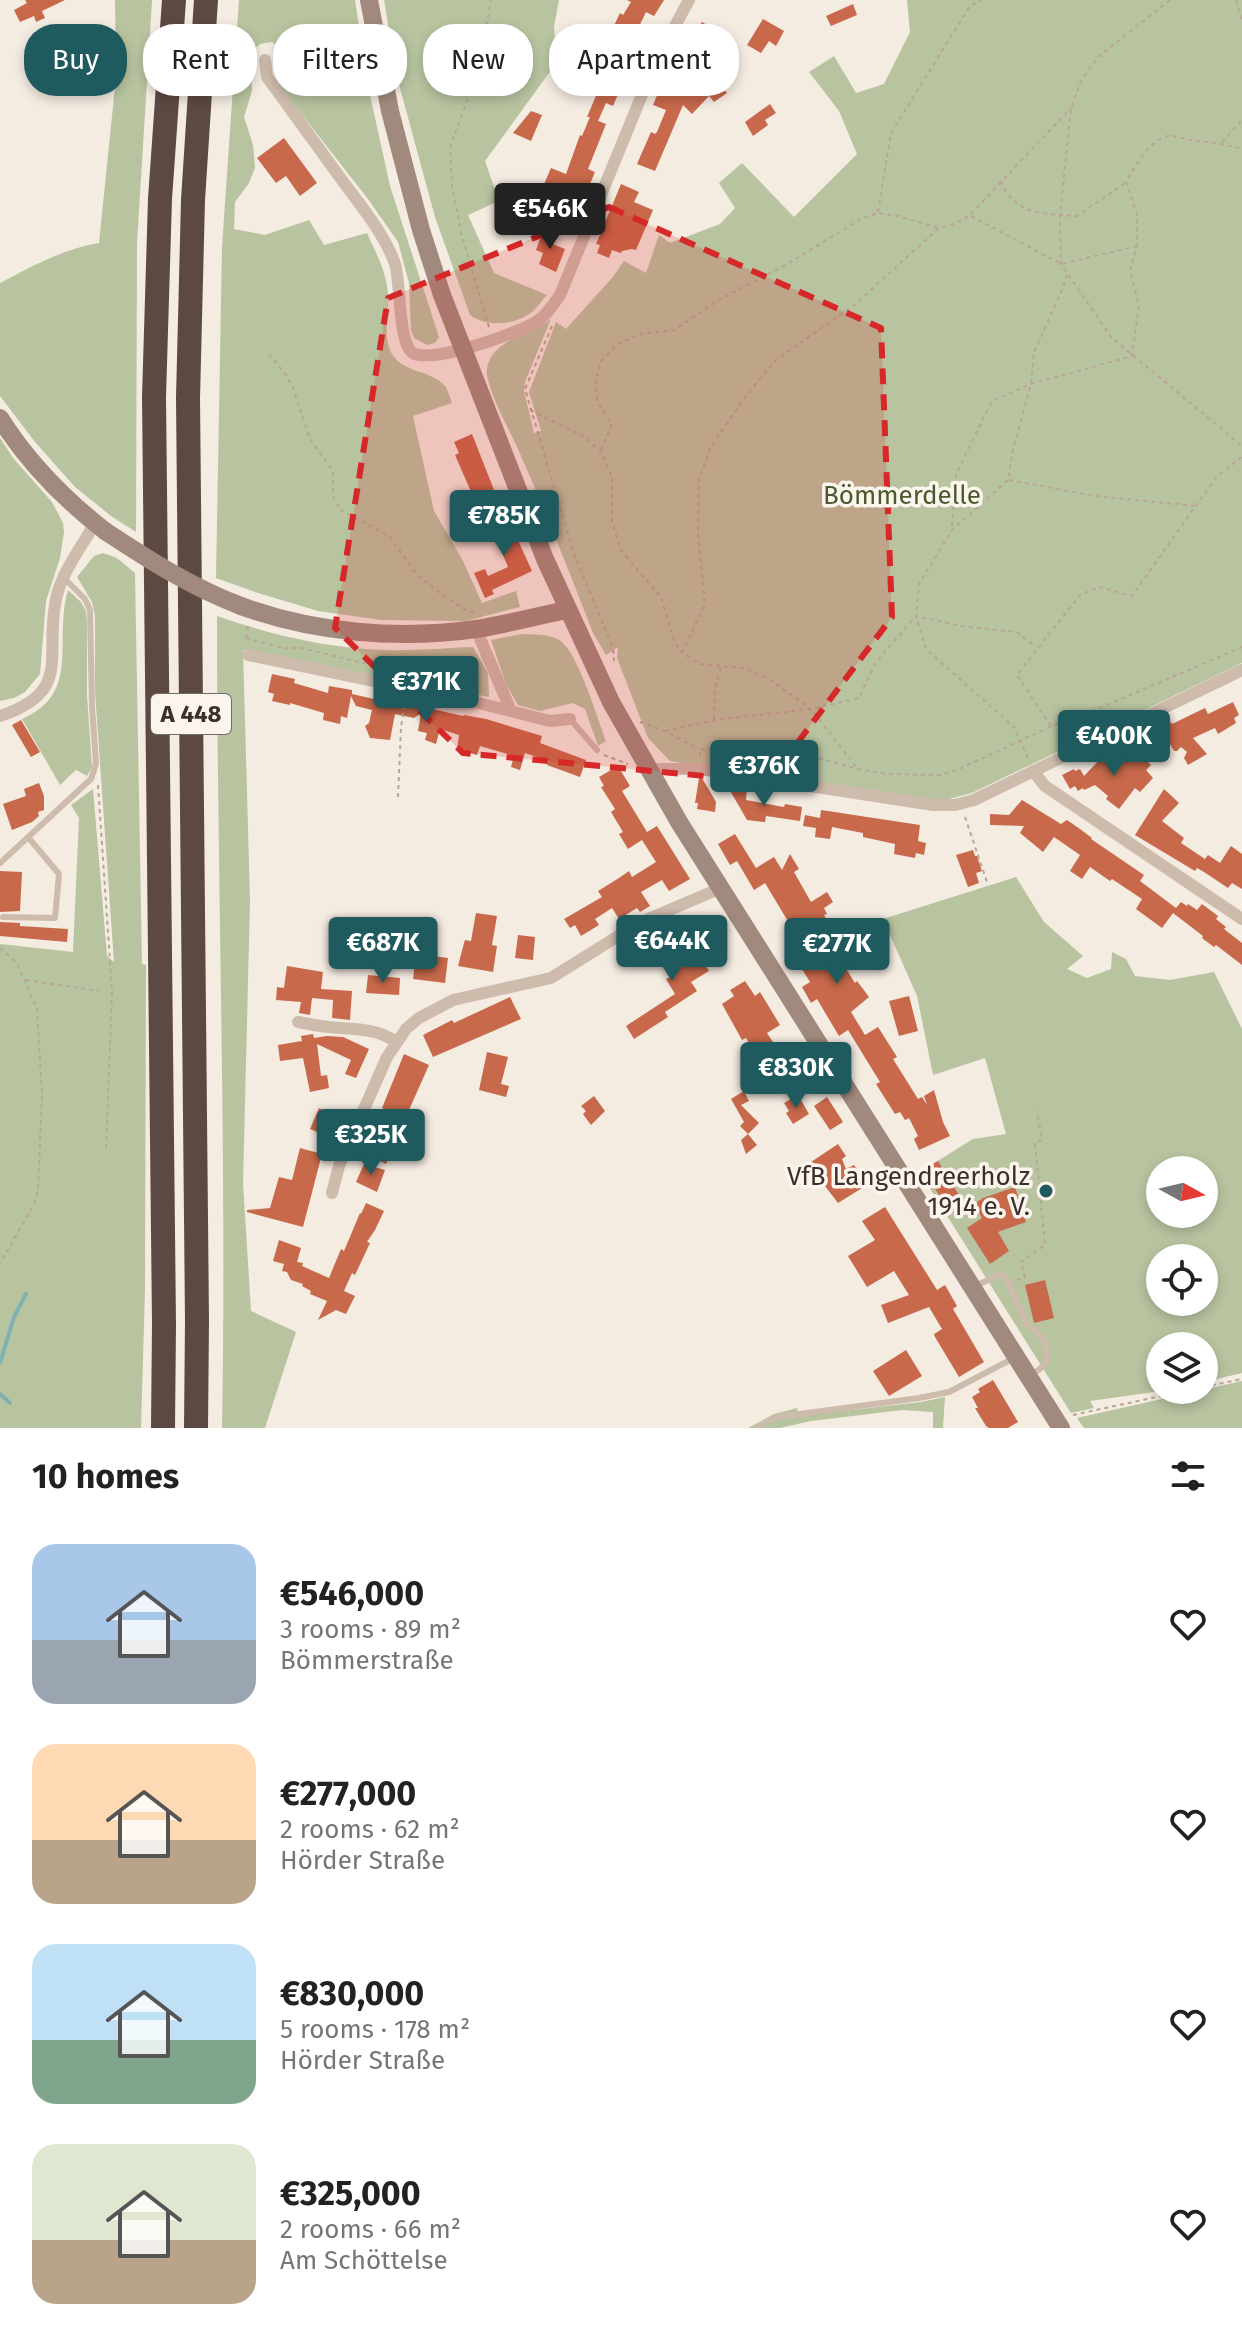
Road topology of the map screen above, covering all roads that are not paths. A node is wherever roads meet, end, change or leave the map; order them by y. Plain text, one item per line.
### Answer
1 (174, 0) edge
2 (206, 0) edge
3 (369, 0) edge
4 (689, 0) edge
5 (265, 60) dead end
6 (463, 350) junction
7 (0, 418) edge
8 (100, 527) junction
9 (64, 578) junction
10 (567, 610) junction
11 (480, 628) junction
12 (248, 655) dead end
13 (1242, 670) edge
14 (511, 711) junction
15 (0, 716) edge
16 (570, 719) joint
17 (597, 750) road end
18 (648, 769) junction
19 (1033, 771) junction
20 (28, 837) junction
21 (0, 863) edge
22 (721, 888) junction
23 (3, 917) dead end
24 (1242, 919) edge
25 (298, 1022) dead end
26 (396, 1042) junction
27 (332, 1193) dead end
28 (973, 1288) junction
29 (1016, 1357) junction
30 (1028, 1376) junction
31 (1058, 1423) edge
32 (163, 1428) edge
33 (196, 1428) edge
34 (756, 1428) edge

1 - 32 highway, A 448
2 - 33 highway, A 448
3 - 6 main road
4 - 6 street
5 - 6 street
6 - 10 main road
7 - 8 main road
8 - 9 street
8 - 11 main road, bridge
9 - 15 street
9 - 20 lane
10 - 11 main road
10 - 18 main road
11 - 14 street
12 - 14 street
13 - 19 street
14 - 16 street
16 - 17 lane
18 - 19 street
18 - 22 main road
19 - 24 street
20 - 21 lane
20 - 23 lane
22 - 26 street
22 - 28 main road
25 - 26 street
26 - 27 street
28 - 29 main road
28 - 30 lane
29 - 30 main road
29 - 34 lane
30 - 31 main road

